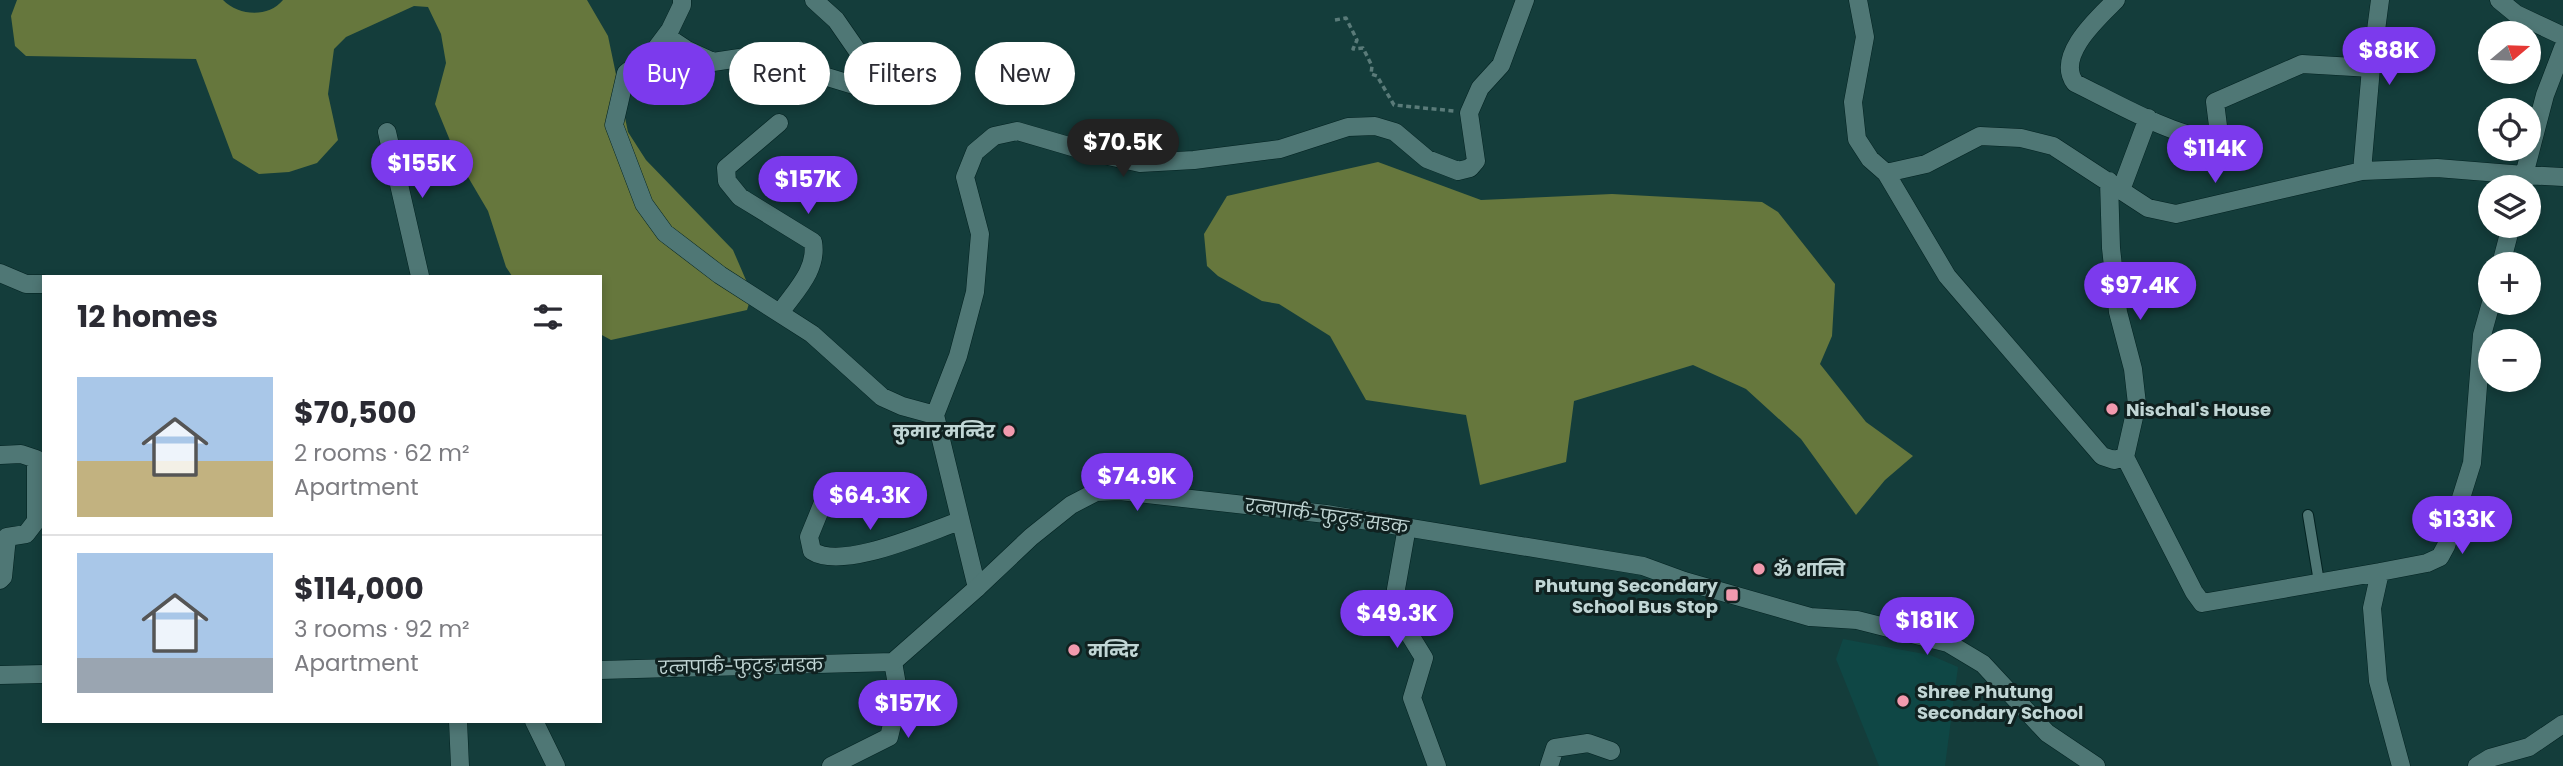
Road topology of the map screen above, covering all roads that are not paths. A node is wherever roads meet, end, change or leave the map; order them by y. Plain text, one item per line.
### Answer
1 (682, 0) edge
2 (814, 0) edge
3 (1525, 0) edge
4 (1858, 0) edge
5 (2116, 0) edge
6 (2380, 0) edge
7 (2498, 0) edge
8 (666, 36) junction
9 (2563, 36) edge
10 (2563, 48) edge
11 (2371, 68) junction
12 (2148, 118) junction
13 (779, 123) dead end
14 (387, 132) dead end
15 (2362, 171) junction
16 (1886, 173) junction
17 (2483, 175) edge
18 (2525, 175) edge
19 (2563, 177) edge
20 (2541, 179) edge
21 (2115, 186) junction
22 (0, 273) edge
23 (420, 275) edge
24 (42, 284) edge
25 (779, 313) junction
26 (2488, 315) edge
27 (935, 415) junction
28 (0, 455) edge
29 (2125, 457) junction
30 (831, 483) dead end
31 (2308, 515) dead end
32 (960, 521) junction
33 (1407, 527) junction
34 (2379, 572) junction
35 (0, 580) edge
36 (2319, 582) junction
37 (977, 588) junction
38 (893, 662) junction
39 (602, 670) edge
40 (42, 674) edge
41 (0, 675) edge
42 (458, 723) edge
43 (535, 723) edge
44 (2563, 724) edge
45 (1611, 751) dead end
46 (460, 766) edge
47 (556, 766) edge
48 (831, 766) edge
49 (1437, 766) edge
50 (1549, 766) edge
51 (2096, 766) edge
52 (2401, 766) edge
53 (2477, 766) edge

1 - 8 street
2 - 8 street
3 - 27 street
4 - 16 street
5 - 12 street
6 - 11 street
7 - 9 street
8 - 25 street
10 - 18 street
11 - 12 street
11 - 15 street
12 - 21 street
13 - 25 street
14 - 23 street
15 - 17 street
15 - 21 street
16 - 21 street
16 - 29 street
19 - 20 street
21 - 29 street
22 - 24 street
25 - 27 street
26 - 34 street
27 - 32 street
28 - 35 street
29 - 36 street
30 - 32 street
31 - 36 lane
32 - 37 street
33 - 37 street, रत्नपार्क-फुटुङ सडक
33 - 49 street
33 - 51 street, रत्नपार्क-फुटुङ सडक
34 - 36 street
34 - 52 street
37 - 38 street, रत्नपार्क-फुटुङ सडक
38 - 39 street, रत्नपार्क-फुटुङ सडक
38 - 48 street
40 - 41 street
42 - 46 street
43 - 47 street
44 - 53 street
45 - 50 street

